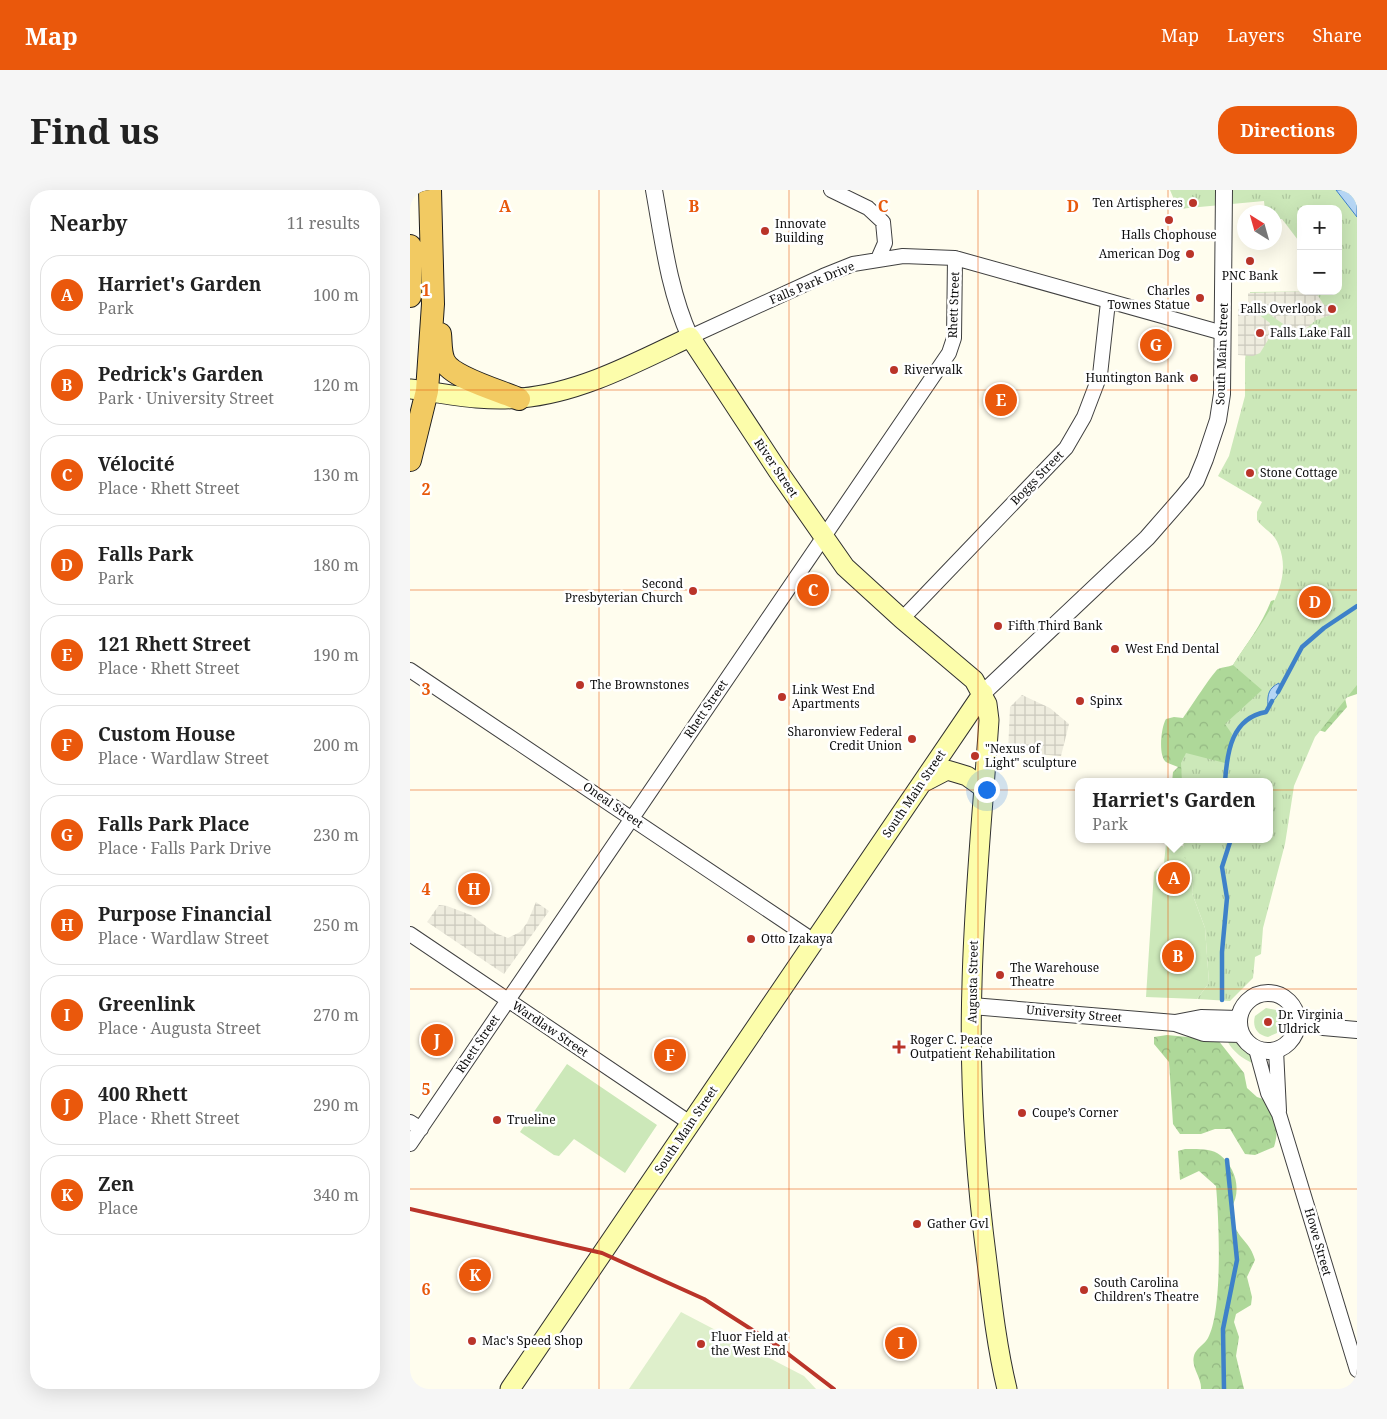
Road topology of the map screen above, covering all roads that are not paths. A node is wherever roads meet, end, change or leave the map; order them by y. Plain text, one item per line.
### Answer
1 (430, 190) edge
2 (654, 190) edge
3 (831, 190) edge
4 (1224, 190) edge
5 (410, 246) edge
6 (878, 258) junction
7 (955, 258) junction
8 (410, 296) edge
9 (1108, 302) junction
10 (433, 304) junction
11 (1223, 333) junction
12 (690, 338) junction
13 (418, 390) edge
14 (519, 398) junction
15 (410, 460) edge
16 (824, 539) junction
17 (902, 620) junction
18 (410, 670) edge
19 (983, 693) junction
20 (920, 784) junction
21 (985, 789) junction
22 (631, 818) junction
23 (410, 934) edge
24 (814, 941) junction
25 (508, 1001) junction
26 (972, 1006) junction
27 (1298, 1019) junction
28 (1240, 1027) junction
29 (1323, 1027) junction
30 (1357, 1030) edge
31 (1292, 1040) junction
32 (1256, 1048) junction
33 (1276, 1050) junction
34 (1279, 1114) junction
35 (690, 1123) junction
36 (415, 1125) edge
37 (410, 1144) edge
38 (1357, 1370) edge
39 (510, 1389) edge
40 (1008, 1389) edge

1 - 10 highway
2 - 12 street, River Street
3 - 6 street
4 - 11 street, South Main Street
5 - 8 highway
6 - 7 street, Falls Park Drive
6 - 12 street, Falls Park Drive
7 - 9 street, Falls Park Drive
7 - 16 street, Rhett Street
9 - 11 street, Falls Park Drive
9 - 17 street, Boggs Street
10 - 13 highway
10 - 14 highway
11 - 19 street, South Main Street
12 - 14 main road, Falls Park Drive
12 - 16 main road, River Street
13 - 14 main road, Falls Park Drive
13 - 15 highway
16 - 17 main road, River Street
16 - 22 street, Rhett Street
17 - 19 main road, River Street
18 - 22 street, Oneal Street
19 - 20 main road, South Main Street
19 - 21 main road, Augusta Street
20 - 21 main road
20 - 24 main road, South Main Street
21 - 26 main road, Augusta Street
22 - 24 street, Oneal Street
22 - 25 street, Rhett Street
23 - 25 street, Wardlaw Street
24 - 35 main road, South Main Street
25 - 35 street, Wardlaw Street
25 - 36 street, Rhett Street
26 - 28 street, University Street
26 - 40 main road, Augusta Street
27 - 28 street
27 - 29 street
27 - 31 street
28 - 32 street
29 - 30 street
29 - 31 street
31 - 33 street
32 - 33 street
32 - 34 street, Howe Street
33 - 34 street, Howe Street
34 - 38 street, Howe Street
35 - 39 main road, South Main Street
36 - 37 street, Rhett Street

